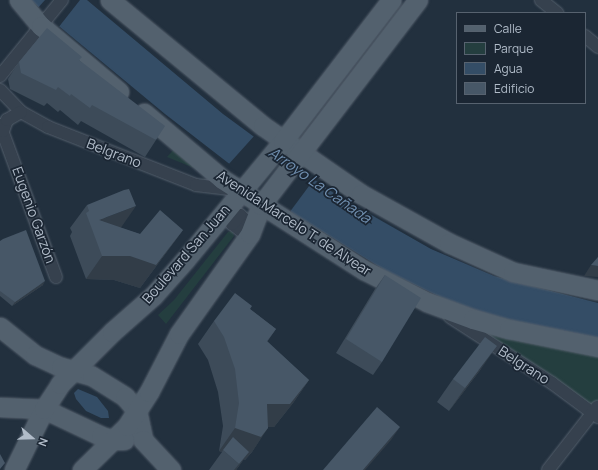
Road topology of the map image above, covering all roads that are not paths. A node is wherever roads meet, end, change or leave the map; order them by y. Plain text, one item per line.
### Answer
1 (19, 0) edge
2 (62, 0) edge
3 (110, 0) edge
4 (392, 0) edge
5 (418, 0) edge
6 (541, 0) edge
7 (556, 12) edge
8 (40, 26) junction
9 (586, 37) edge
10 (598, 47) edge
11 (0, 76) edge
12 (0, 90) edge
13 (21, 112) junction
14 (2, 128) edge
15 (283, 141) junction
16 (302, 154) junction
17 (240, 190) junction
18 (261, 205) junction
19 (56, 277) dead end
20 (598, 290) edge
21 (427, 302) junction
22 (0, 327) edge
23 (598, 347) edge
24 (73, 371) junction
25 (0, 407) edge
26 (44, 409) junction
27 (137, 411) junction
28 (596, 412) edge
29 (114, 440) junction
30 (149, 448) junction
31 (14, 470) edge
32 (82, 470) edge
33 (171, 470) edge
34 (548, 470) edge

1 - 8 main road, Avenida Marcelo T. de Alvear
2 - 8 street
3 - 15 main road
4 - 15 main road, Boulevard San Juan
5 - 16 main road
6 - 7 street
8 - 11 street
8 - 17 main road, Avenida Marcelo T. de Alvear
9 - 10 street
12 - 13 street, Belgrano
13 - 14 street, Eugenio Garzón
13 - 17 street, Belgrano
14 - 19 street, Eugenio Garzón
15 - 16 main road
15 - 17 main road, Boulevard San Juan
16 - 18 main road
16 - 20 main road
17 - 18 main road, Avenida Marcelo T. de Alvear
17 - 24 main road, Boulevard San Juan
18 - 21 main road, Avenida Marcelo T. de Alvear
18 - 27 main road
21 - 23 main road, Avenida Marcelo T. de Alvear
21 - 28 street, Belgrano
22 - 24 main road
24 - 26 main road, Boulevard San Juan
24 - 27 main road
25 - 26 main road
26 - 29 main road
26 - 31 main road, Boulevard San Juan
27 - 29 main road
27 - 30 main road
28 - 34 street
29 - 30 main road
29 - 32 main road
30 - 33 main road

